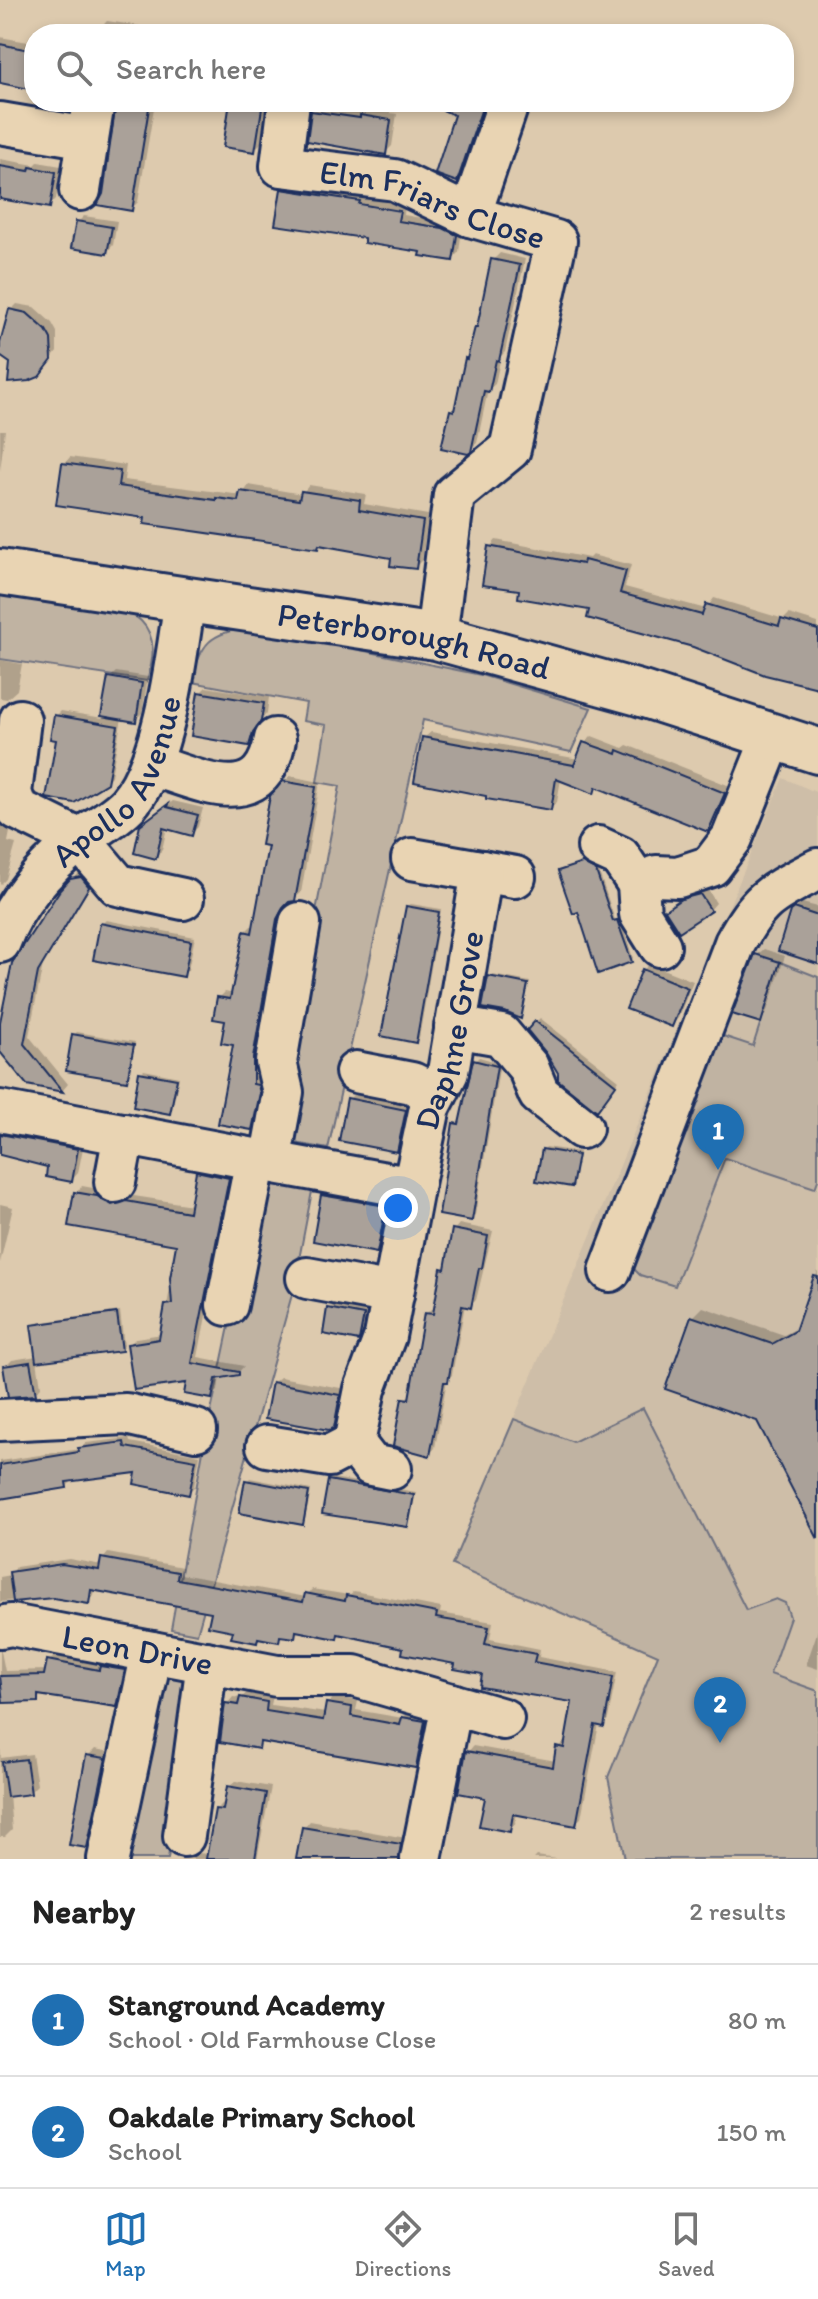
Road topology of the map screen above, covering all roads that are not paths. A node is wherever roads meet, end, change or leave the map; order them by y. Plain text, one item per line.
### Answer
1 (288, 112) edge
2 (505, 112) edge
3 (91, 120) edge
4 (0, 123) edge
5 (80, 190) dead end
6 (470, 216) junction
7 (0, 572) edge
8 (185, 598) junction
9 (436, 637) junction
10 (20, 720) dead end
11 (772, 738) junction
12 (275, 739) dead end
13 (818, 751) edge
14 (151, 765) junction
15 (80, 840) junction
16 (598, 847) dead end
17 (412, 859) dead end
18 (818, 869) edge
19 (638, 884) junction
20 (183, 899) dead end
21 (300, 923) dead end
22 (0, 942) edge
23 (660, 946) dead end
24 (455, 1027) junction
25 (356, 1072) dead end
26 (436, 1095) junction
27 (0, 1111) edge
28 (582, 1128) dead end
29 (124, 1134) junction
30 (263, 1161) junction
31 (115, 1182) dead end
32 (413, 1188) junction
33 (610, 1271) dead end
34 (307, 1278) dead end
35 (393, 1294) junction
36 (227, 1305) dead end
37 (0, 1420) edge
38 (196, 1430) dead end
39 (354, 1443) junction
40 (267, 1446) dead end
41 (391, 1469) dead end
42 (0, 1627) edge
43 (152, 1652) junction
44 (207, 1662) junction
45 (452, 1704) junction
46 (503, 1719) dead end
47 (184, 1836) dead end
48 (108, 1859) edge
49 (421, 1859) edge

1 - 6 street, Elm Friars Close
2 - 6 street
3 - 4 street
3 - 5 street
6 - 9 street, Elm Friars Close
7 - 8 main road, Peterborough Road
8 - 9 main road, Peterborough Road
8 - 14 street, Apollo Avenue
9 - 11 main road, Peterborough Road
10 - 15 street
11 - 13 main road, Peterborough Road
11 - 19 street
12 - 14 street
14 - 15 street, Apollo Avenue
15 - 20 street
15 - 22 street, Apollo Avenue
16 - 19 street
17 - 24 street, Daphne Grove
18 - 33 street
19 - 23 street
21 - 30 street
24 - 26 street, Daphne Grove
24 - 28 street
25 - 26 street
26 - 32 street, Daphne Grove
27 - 29 street
29 - 30 street
29 - 31 street
30 - 32 street
30 - 36 street
32 - 35 street, Daphne Grove
34 - 35 street
35 - 39 street, Daphne Grove
37 - 38 street
39 - 40 street
39 - 41 street
42 - 43 street, Leon Drive
43 - 44 street, Leon Drive
43 - 48 street
44 - 45 street, Leon Drive
44 - 47 street
45 - 46 street, Leon Drive
45 - 49 street

